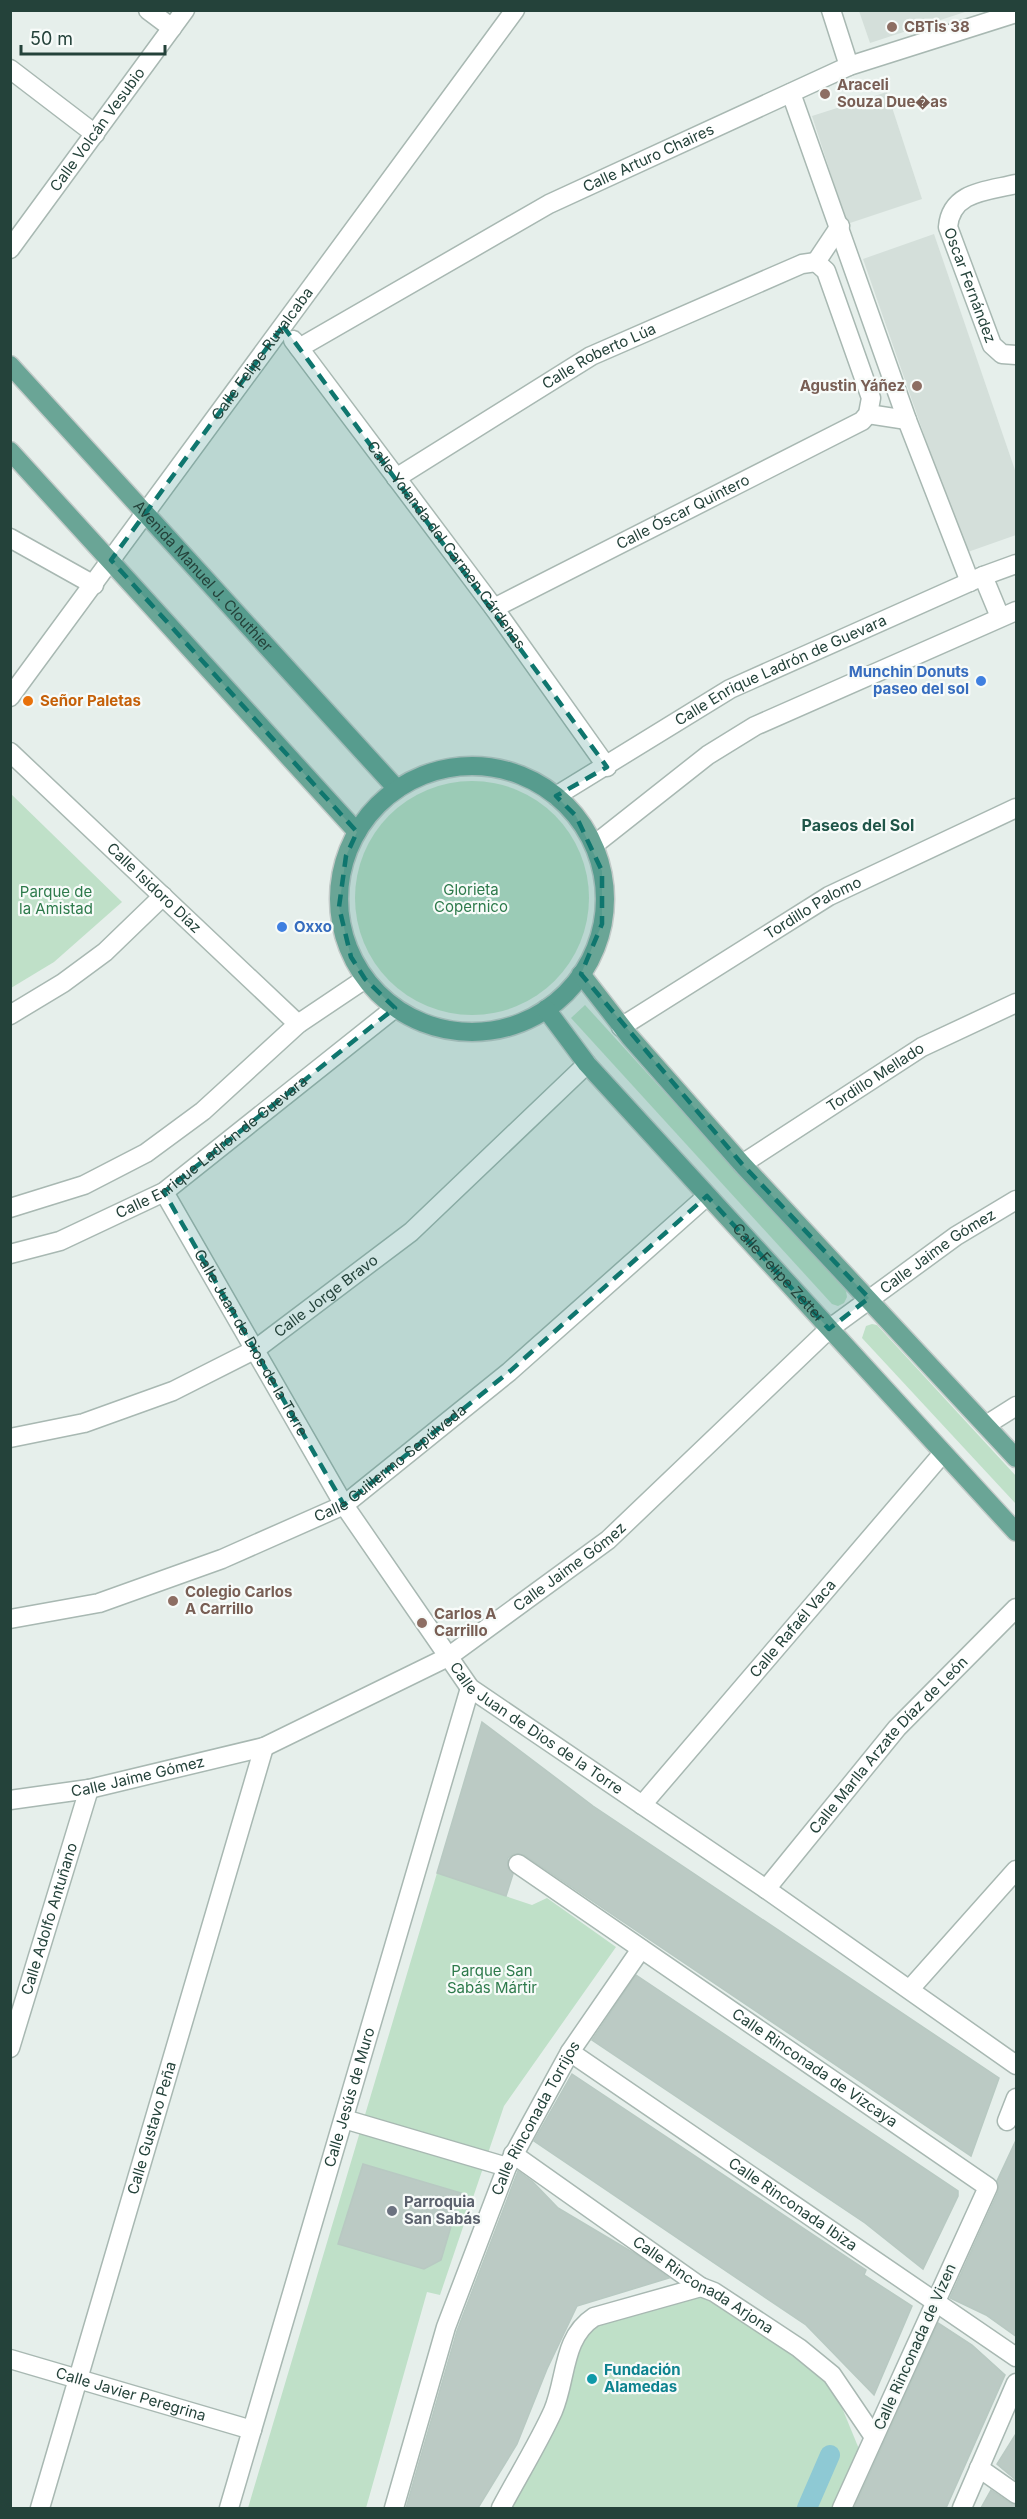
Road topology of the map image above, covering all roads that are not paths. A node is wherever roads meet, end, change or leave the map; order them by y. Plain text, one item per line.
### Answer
1 (148, 10) edge
2 (185, 10) edge
3 (514, 10) edge
4 (831, 10) edge
5 (1017, 12) edge
6 (172, 28) junction
7 (849, 66) junction
8 (10, 69) edge
9 (791, 93) junction
10 (95, 134) junction
11 (1017, 184) edge
12 (840, 226) junction
13 (10, 249) edge
14 (816, 262) junction
15 (283, 326) junction
16 (299, 348) junction
17 (1010, 355) edge
18 (10, 365) edge
19 (868, 414) junction
20 (907, 420) junction
21 (10, 451) edge
22 (396, 478) junction
23 (146, 512) junction
24 (10, 538) edge
25 (111, 560) junction
26 (1017, 564) edge
27 (976, 579) junction
28 (93, 585) junction
29 (494, 608) junction
30 (1008, 614) edge
31 (11, 696) edge
32 (10, 752) edge
33 (607, 766) junction
34 (397, 789) junction
35 (556, 796) junction
36 (1017, 808) edge
37 (357, 832) junction
38 (594, 845) junction
39 (163, 896) junction
40 (581, 974) junction
41 (365, 979) junction
42 (1017, 1003) edge
43 (395, 1008) junction
44 (546, 1009) junction
45 (10, 1015) edge
46 (298, 1024) junction
47 (621, 1027) junction
48 (587, 1064) junction
49 (742, 1164) junction
50 (164, 1192) junction
51 (707, 1196) junction
52 (1017, 1200) edge
53 (10, 1208) edge
54 (10, 1254) edge
55 (869, 1299) junction
56 (829, 1329) junction
57 (256, 1349) junction
58 (1017, 1406) edge
59 (986, 1425) junction
60 (10, 1438) edge
61 (943, 1453) junction
62 (1017, 1458) edge
63 (344, 1505) junction
64 (1017, 1532) edge
65 (1017, 1608) edge
66 (10, 1619) edge
67 (448, 1658) junction
68 (470, 1688) junction
69 (264, 1747) junction
70 (89, 1790) junction
71 (10, 1800) edge
72 (642, 1805) junction
73 (518, 1864) dead end
74 (1017, 1870) edge
75 (766, 1889) junction
76 (641, 1949) junction
77 (910, 1989) junction
78 (10, 2048) edge
79 (570, 2052) junction
80 (1017, 2065) edge
81 (1017, 2098) edge
82 (344, 2119) junction
83 (1007, 2121) dead end
84 (510, 2161) junction
85 (988, 2187) joint
86 (701, 2287) junction
87 (935, 2302) junction
88 (1017, 2357) edge
89 (10, 2359) edge
90 (78, 2379) junction
91 (1017, 2383) edge
92 (252, 2430) junction
93 (874, 2437) junction
94 (979, 2468) junction
95 (1017, 2494) edge
96 (40, 2508) edge
97 (229, 2508) edge
98 (394, 2508) edge
99 (501, 2508) edge
100 (842, 2508) edge
101 (962, 2508) edge

1 - 6 street
2 - 6 street, Calle Volcán Vesubio
3 - 15 street, Calle Felipe Ruvalcaba
4 - 7 street
5 - 7 street, Calle Arturo Chaires
6 - 10 street, Calle Volcán Vesubio
7 - 9 street, Calle Arturo Chaires
8 - 10 street
9 - 12 street
9 - 16 street, Calle Arturo Chaires
10 - 13 street, Calle Volcán Vesubio
11 - 17 street, Oscar Fernández
12 - 14 street
12 - 20 street
14 - 19 street
14 - 22 street, Calle Roberto Lúa
15 - 16 street, Calle Yolanda del Carmen Cárdenas
15 - 23 street, Calle Felipe Ruvalcaba
16 - 22 street, Calle Yolanda del Carmen Cárdenas
18 - 23 main road, Avenida Manuel J. Clouthier
19 - 20 street
19 - 29 street, Calle Óscar Quintero
20 - 27 street
21 - 25 main road
22 - 29 street, Calle Yolanda del Carmen Cárdenas
23 - 25 street, Calle Felipe Ruvalcaba
23 - 34 main road, Avenida Manuel J. Clouthier
24 - 28 street
25 - 28 street, Calle Felipe Ruvalcaba
25 - 37 main road
26 - 27 street, Calle Enrique Ladrón de Guevara
27 - 30 street
27 - 33 street, Calle Enrique Ladrón de Guevara
28 - 31 street, Calle Felipe Ruvalcaba
29 - 33 street, Calle Yolanda del Carmen Cárdenas
30 - 38 street
32 - 39 street, Calle Isidoro Díaz
33 - 35 street, Calle Enrique Ladrón de Guevara
34 - 35 main road
34 - 37 main road
35 - 38 main road
36 - 47 street, Tordillo Palomo
37 - 41 main road
38 - 40 main road
39 - 45 street
39 - 46 street, Calle Isidoro Díaz
40 - 44 main road
40 - 47 main road
41 - 43 main road
41 - 46 street
42 - 49 street, Tordillo Mellado
43 - 44 main road
43 - 50 street, Calle Enrique Ladrón de Guevara
44 - 48 main road, Calle Felipe Zetter
46 - 53 street
47 - 49 main road
48 - 51 main road, Calle Felipe Zetter
48 - 57 street, Calle Jorge Bravo
49 - 55 main road
50 - 54 street, Calle Enrique Ladrón de Guevara
50 - 57 street, Calle Juan de Dios de la Torre
51 - 56 main road, Calle Felipe Zetter
51 - 63 street, Calle Guillermo Sepúlveda
52 - 55 street, Calle Jaime Gómez
55 - 56 street, Calle Jaime Gómez
55 - 59 main road
56 - 61 main road, Calle Felipe Zetter
56 - 67 street, Calle Jaime Gómez
57 - 60 street, Calle Jorge Bravo
57 - 63 street, Calle Juan de Dios de la Torre
58 - 59 street
59 - 62 main road
61 - 64 main road, Calle Felipe Zetter
61 - 72 street, Calle Rafaél Vaca
63 - 66 street, Calle Guillermo Sepúlveda
63 - 67 street, Calle Juan de Dios de la Torre
65 - 75 street, Calle Marlla Arzate Díaz de León
67 - 68 street, Calle Juan de Dios de la Torre
67 - 69 street, Calle Jaime Gómez
68 - 72 street, Calle Juan de Dios de la Torre
68 - 82 street, Calle Jesús de Muro
69 - 70 street, Calle Jaime Gómez
69 - 90 street, Calle Gustavo Peña
70 - 71 street, Calle Jaime Gómez
70 - 78 street, Calle Adolfo Antuñano
72 - 75 street, Calle Juan de Dios de la Torre
73 - 76 street, Calle Rinconada de Vizcaya
74 - 77 street
75 - 77 street, Calle Juan de Dios de la Torre
76 - 79 street, Calle Rinconada Torrijos
76 - 85 street, Calle Rinconada de Vizcaya
77 - 80 street, Calle Juan de Dios de la Torre
79 - 84 street, Calle Rinconada Torrijos
79 - 87 street, Calle Rinconada Ibiza
81 - 83 street
82 - 84 street, Calle Rinconada Arjona
82 - 92 street, Calle Jesús de Muro
84 - 86 street, Calle Rinconada Arjona
84 - 98 street, Calle Rinconada Torrijos
85 - 87 street, Calle Rinconada de Vizen
86 - 93 street, Calle Rinconada Arjona
86 - 99 street
87 - 88 street, Calle Rinconada Ibiza
87 - 93 street, Calle Rinconada de Vizen
89 - 90 street, Calle Javier Peregrina
90 - 92 street, Calle Javier Peregrina
90 - 96 street, Calle Gustavo Peña
91 - 94 street
92 - 97 street, Calle Jesús de Muro
93 - 100 street, Calle Rinconada de Vizen
94 - 95 street
94 - 101 street

